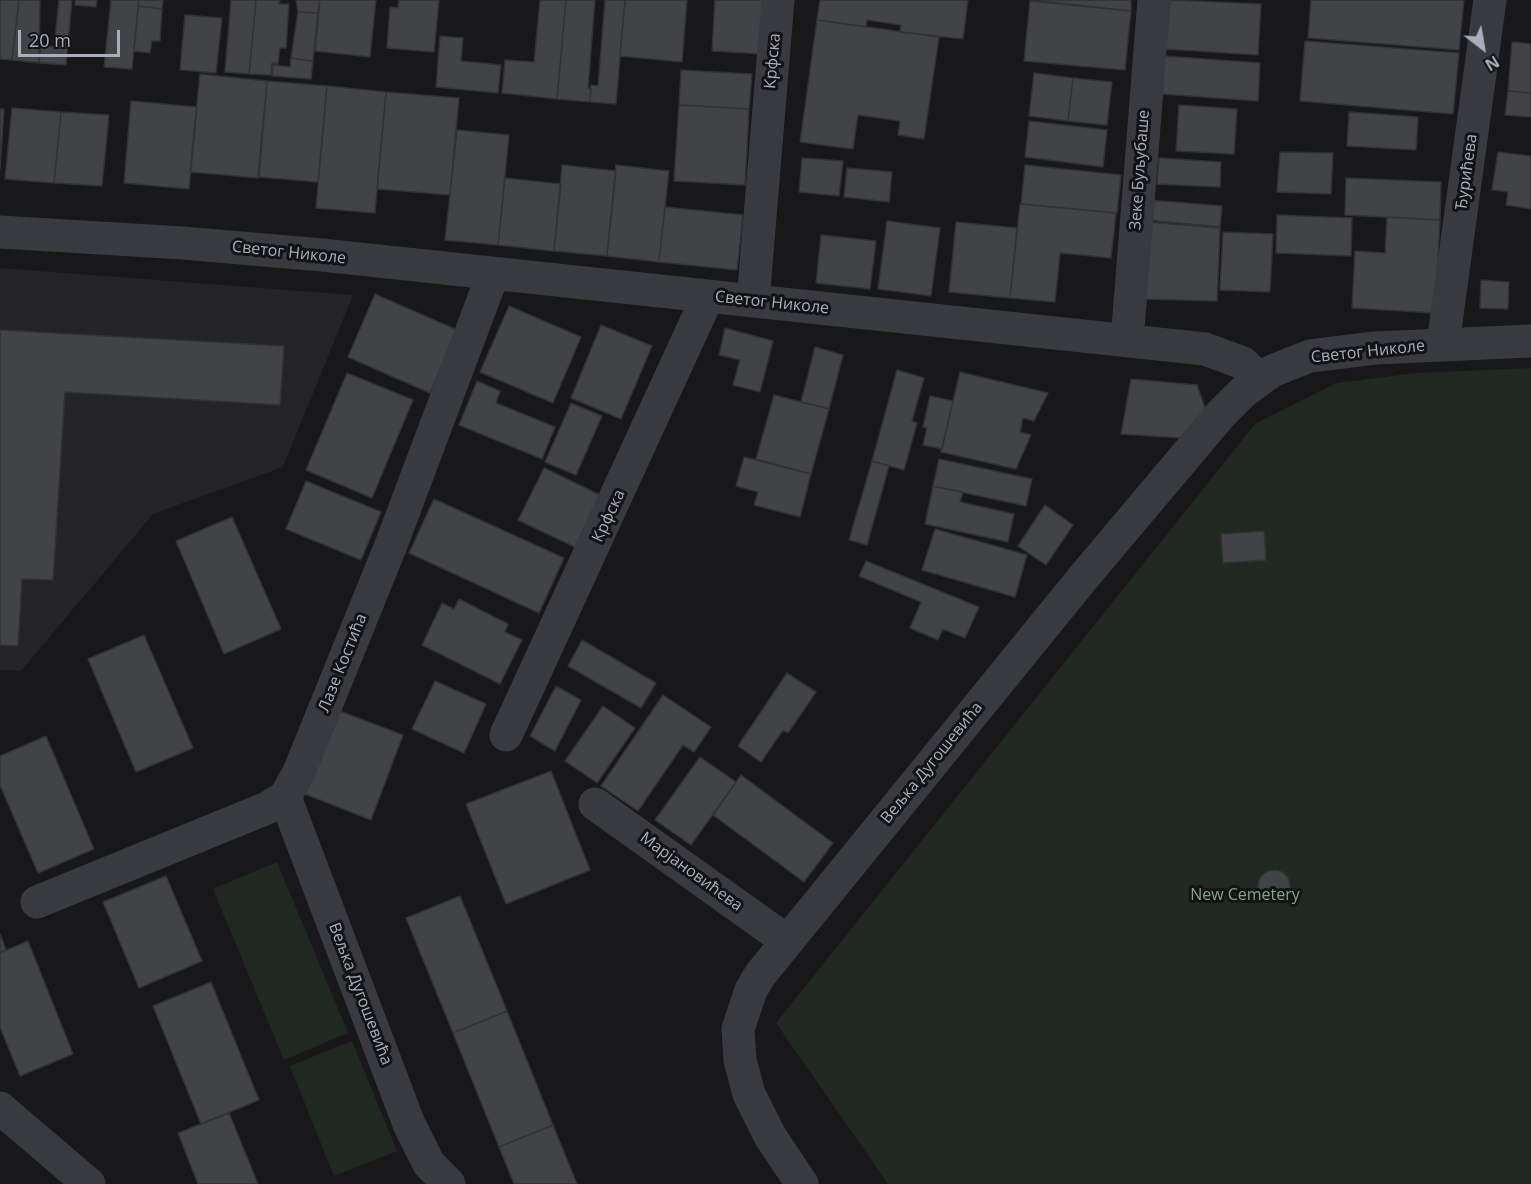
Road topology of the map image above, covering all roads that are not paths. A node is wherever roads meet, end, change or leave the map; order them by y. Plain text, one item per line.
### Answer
1 (778, 0) edge
2 (1154, 0) edge
3 (1490, 0) edge
4 (0, 232) edge
5 (493, 274) junction
6 (708, 296) junction
7 (753, 301) junction
8 (1127, 340) junction
9 (1531, 341) edge
10 (1443, 344) junction
11 (1260, 378) junction
12 (506, 735) dead end
13 (285, 796) junction
14 (595, 804) dead end
15 (36, 902) dead end
16 (787, 941) junction
17 (0, 1108) edge
18 (799, 1183) edge
19 (89, 1184) edge
20 (449, 1184) edge

1 - 7 street, Крфска
2 - 8 street, Зеке Буљубаше
3 - 10 street, Ђурићева
4 - 5 street, Светог Николе
5 - 6 street, Светог Николе
5 - 13 street, Лазе Костића
6 - 7 street, Светог Николе
6 - 12 street, Крфска
7 - 8 street, Светог Николе
8 - 11 street, Светог Николе
9 - 10 street, Светог Николе
10 - 11 street, Светог Николе
11 - 16 street, Вељка Дугошевића
13 - 15 street, Лазе Костића
13 - 20 street, Вељка Дугошевића
14 - 16 street, Марјановићева
16 - 18 street, Вељка Дугошевића
17 - 19 street

